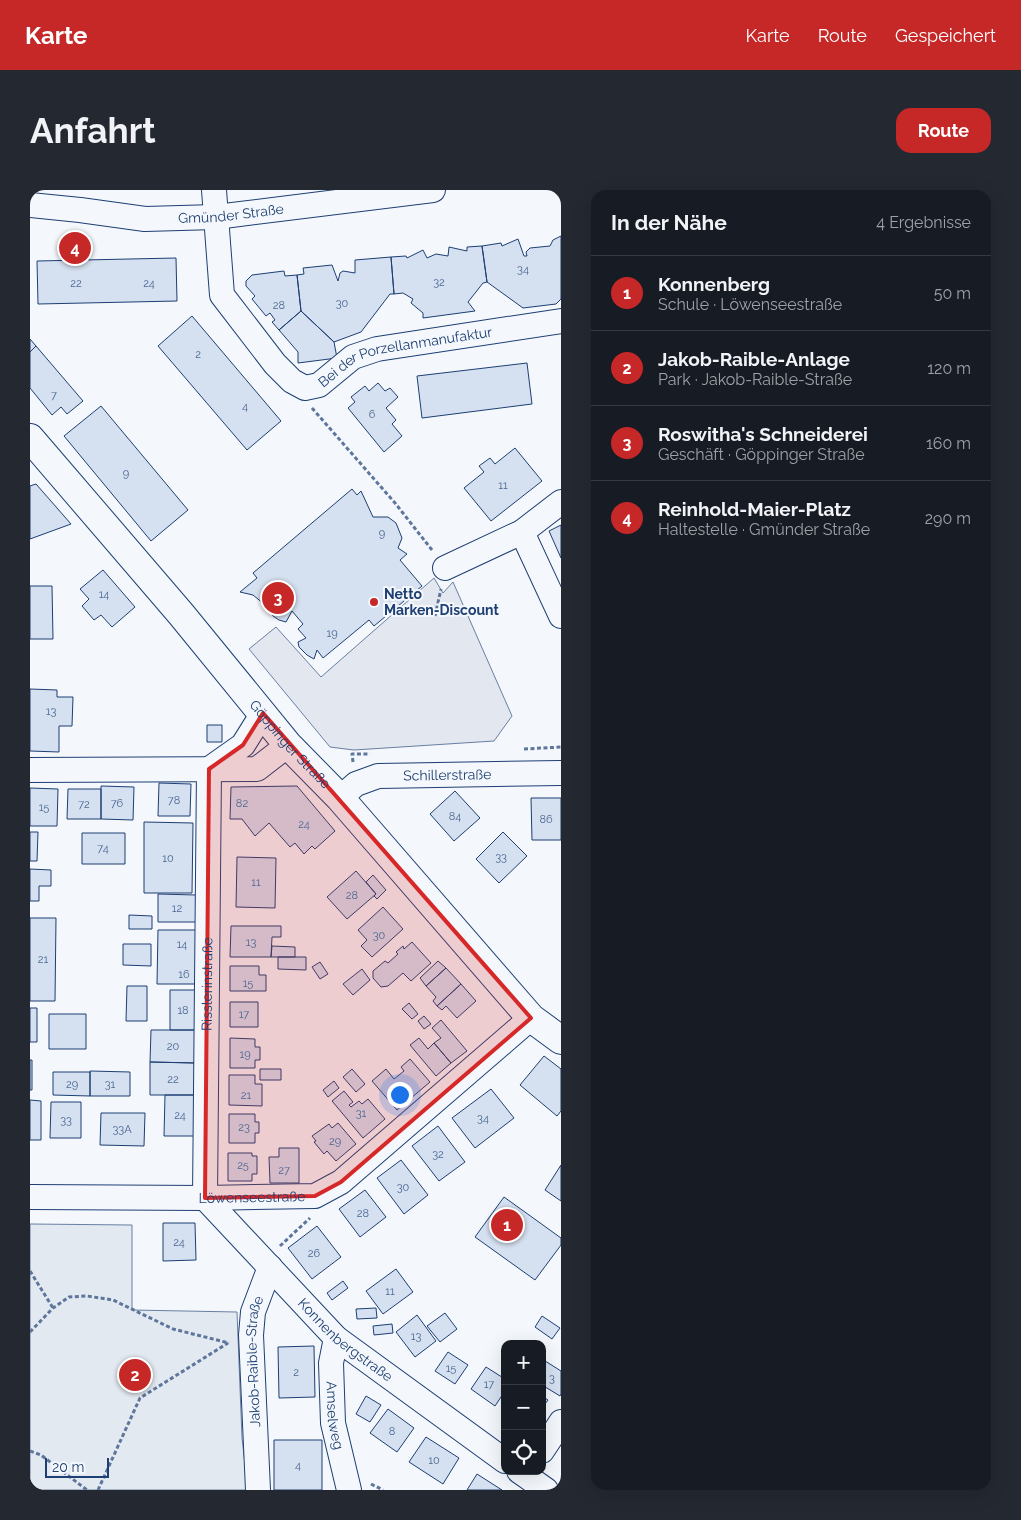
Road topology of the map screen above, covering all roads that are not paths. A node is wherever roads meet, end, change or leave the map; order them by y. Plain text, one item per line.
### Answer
1 (214, 190) edge
2 (433, 190) edge
3 (30, 205) edge
4 (216, 217) junction
5 (561, 321) edge
6 (30, 438) edge
7 (561, 502) edge
8 (522, 532) junction
9 (445, 568) road end
10 (561, 616) edge
11 (263, 713) junction
12 (288, 745) junction
13 (208, 769) junction
14 (30, 770) edge
15 (561, 773) edge
16 (340, 798) junction
17 (531, 1018) junction
18 (561, 1040) edge
19 (30, 1197) edge
20 (205, 1198) junction
21 (270, 1267) junction
22 (336, 1338) junction
23 (561, 1422) edge
24 (546, 1445) edge
25 (501, 1458) edge
26 (527, 1475) edge
27 (258, 1490) edge
28 (349, 1490) edge
29 (546, 1490) edge

1 - 4 street, Bei der Porzellanmanufaktur
2 - 4 street, Gmünder Straße
3 - 4 street, Gmünder Straße
4 - 5 street, Bei der Porzellanmanufaktur
6 - 11 main road, Göppinger Straße
7 - 8 street
8 - 9 street
8 - 10 street
11 - 12 main road, Göppinger Straße
11 - 13 street
12 - 13 street
12 - 16 main road, Göppinger Straße
13 - 14 street
13 - 20 street, Risslerinstraße
15 - 16 street, Schillerstraße
16 - 17 main road, Göppinger Straße
17 - 18 main road, Göppinger Straße
17 - 20 street, Löwenseestraße
19 - 20 street, Löwenseestraße
20 - 21 street, Konnenbergstraße
21 - 22 street, Konnenbergstraße
21 - 27 street, Jakob-Raible-Straße
22 - 25 street, Konnenbergstraße
22 - 28 street, Amselweg
23 - 24 street
26 - 29 street

